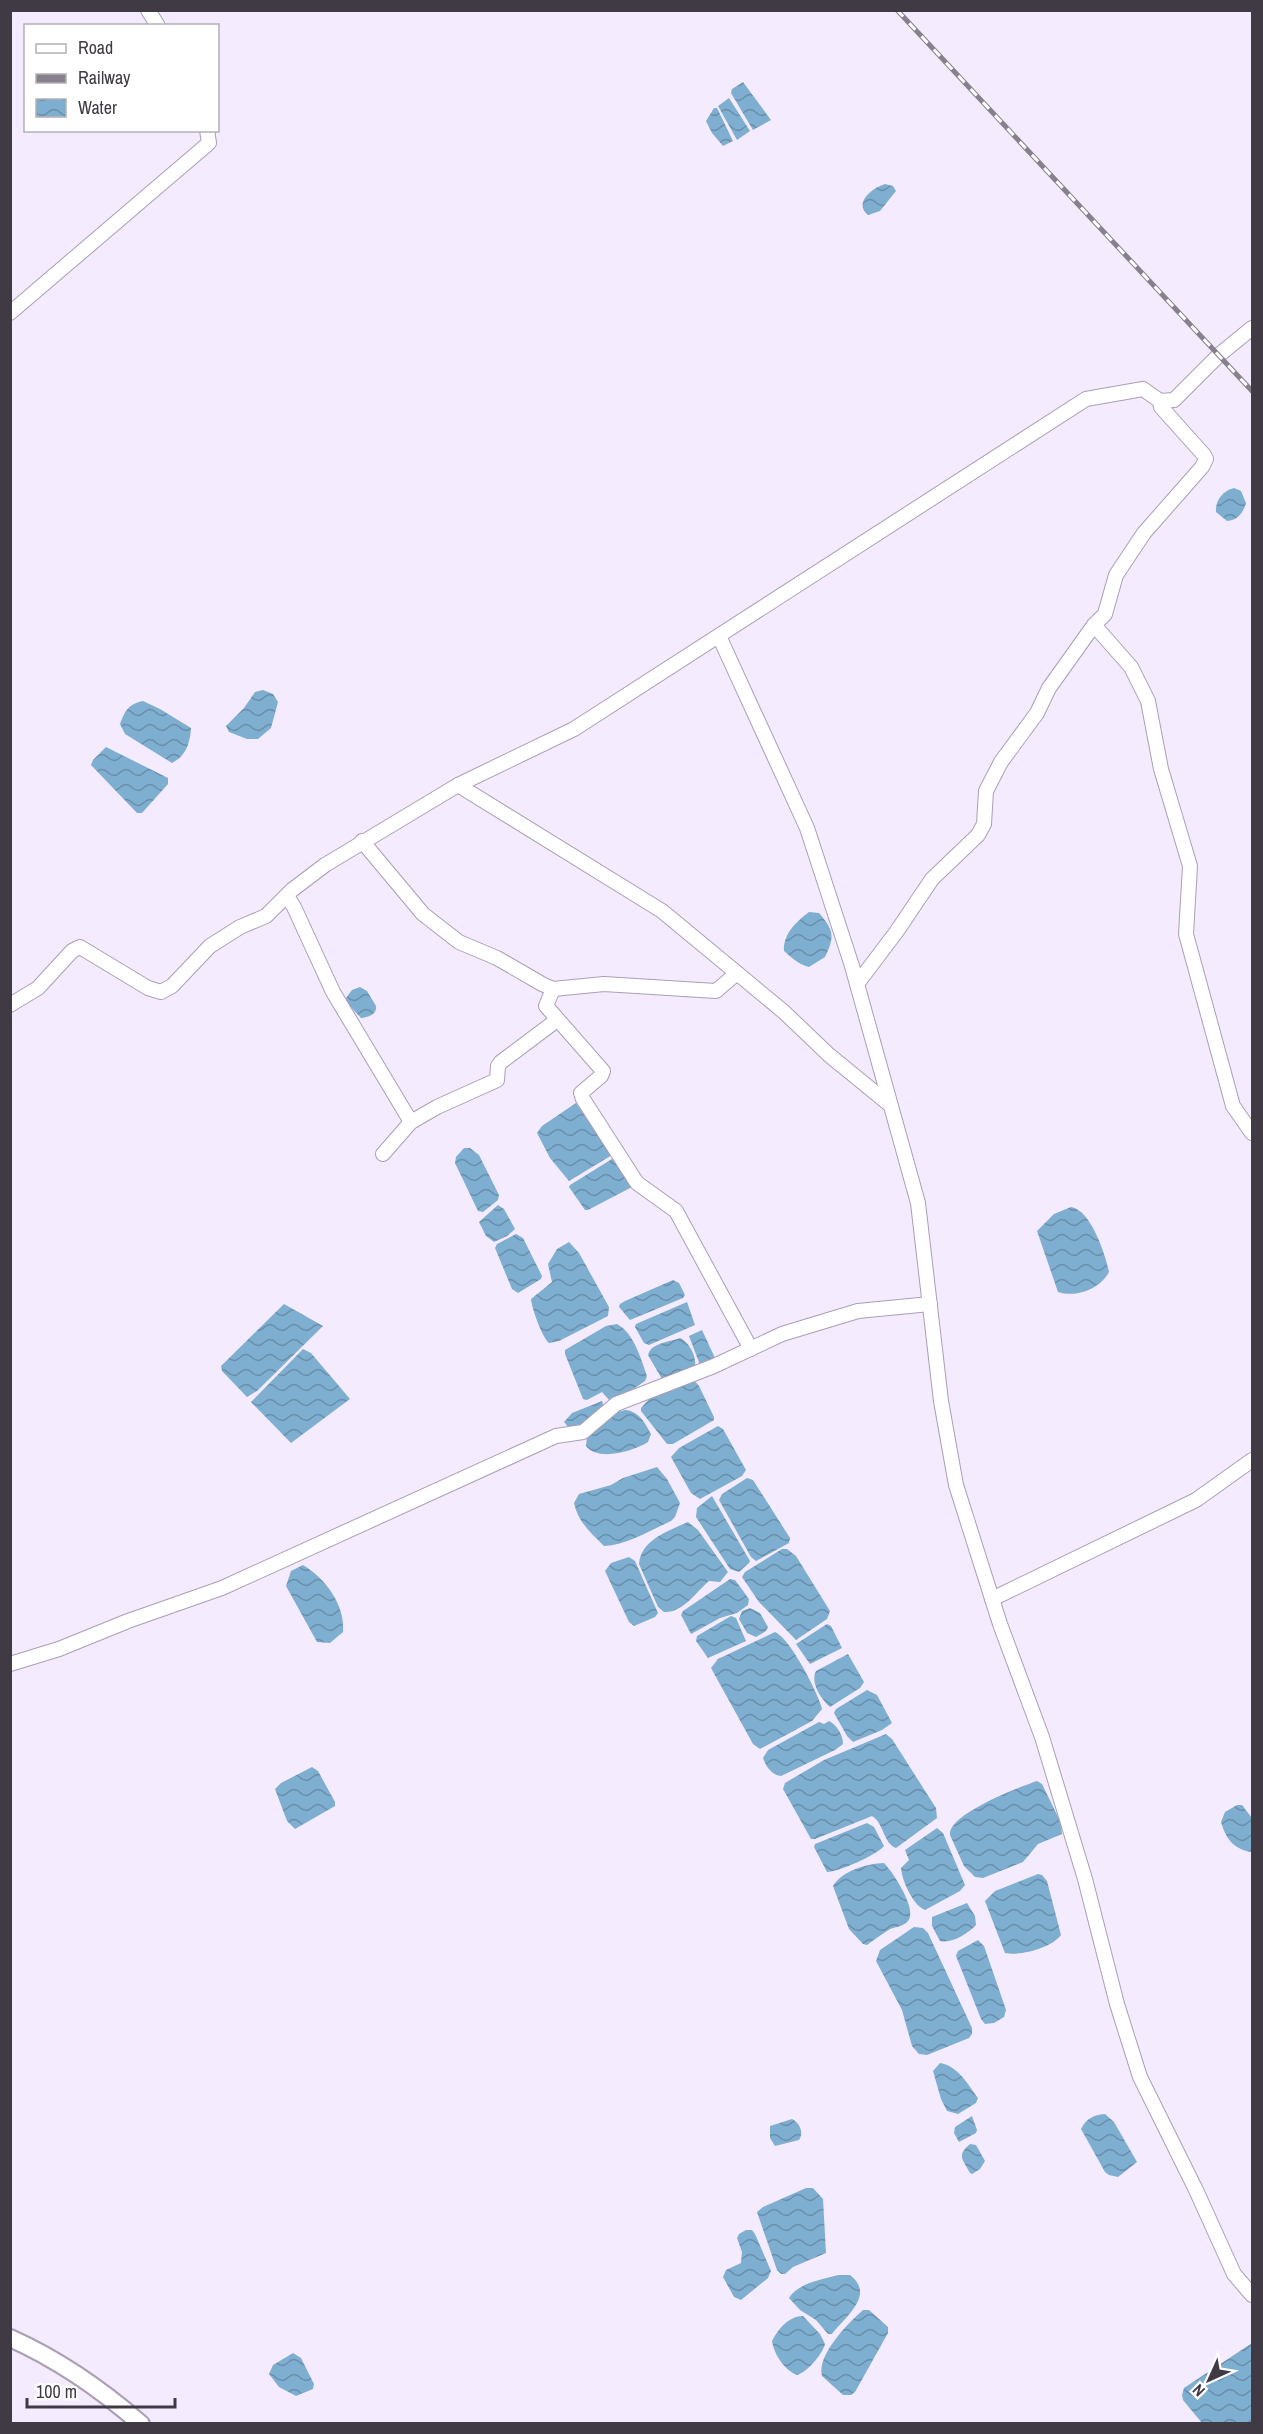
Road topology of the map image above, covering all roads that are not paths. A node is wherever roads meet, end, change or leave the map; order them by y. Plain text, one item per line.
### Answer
1 (148, 10) edge
2 (157, 24) edge
3 (207, 132) edge
4 (10, 313) edge
5 (1252, 328) edge
6 (1160, 401) junction
7 (1094, 625) junction
8 (719, 636) junction
9 (458, 785) junction
10 (362, 841) junction
11 (287, 896) junction
12 (737, 973) junction
13 (856, 984) junction
14 (553, 989) junction
15 (10, 1005) edge
16 (557, 1020) junction
17 (889, 1104) junction
18 (411, 1122) junction
19 (1252, 1133) edge
20 (383, 1154) dead end
21 (930, 1304) junction
22 (750, 1348) junction
23 (1252, 1460) edge
24 (992, 1599) junction
25 (10, 1664) edge
26 (1252, 2295) edge
27 (11, 2337) edge
28 (141, 2424) edge

1 - 2 street
3 - 4 street
5 - 6 street
6 - 7 street
6 - 8 street
7 - 13 street
7 - 19 street
8 - 9 street
8 - 13 street
9 - 10 street
9 - 12 street
10 - 11 street
10 - 14 street
11 - 15 street
11 - 18 street
12 - 14 street
12 - 17 street
13 - 17 street
14 - 16 street
16 - 18 street
16 - 22 street
17 - 21 street
18 - 20 street
21 - 22 street
21 - 24 street
22 - 25 street
23 - 24 street
24 - 26 street
27 - 28 main road

